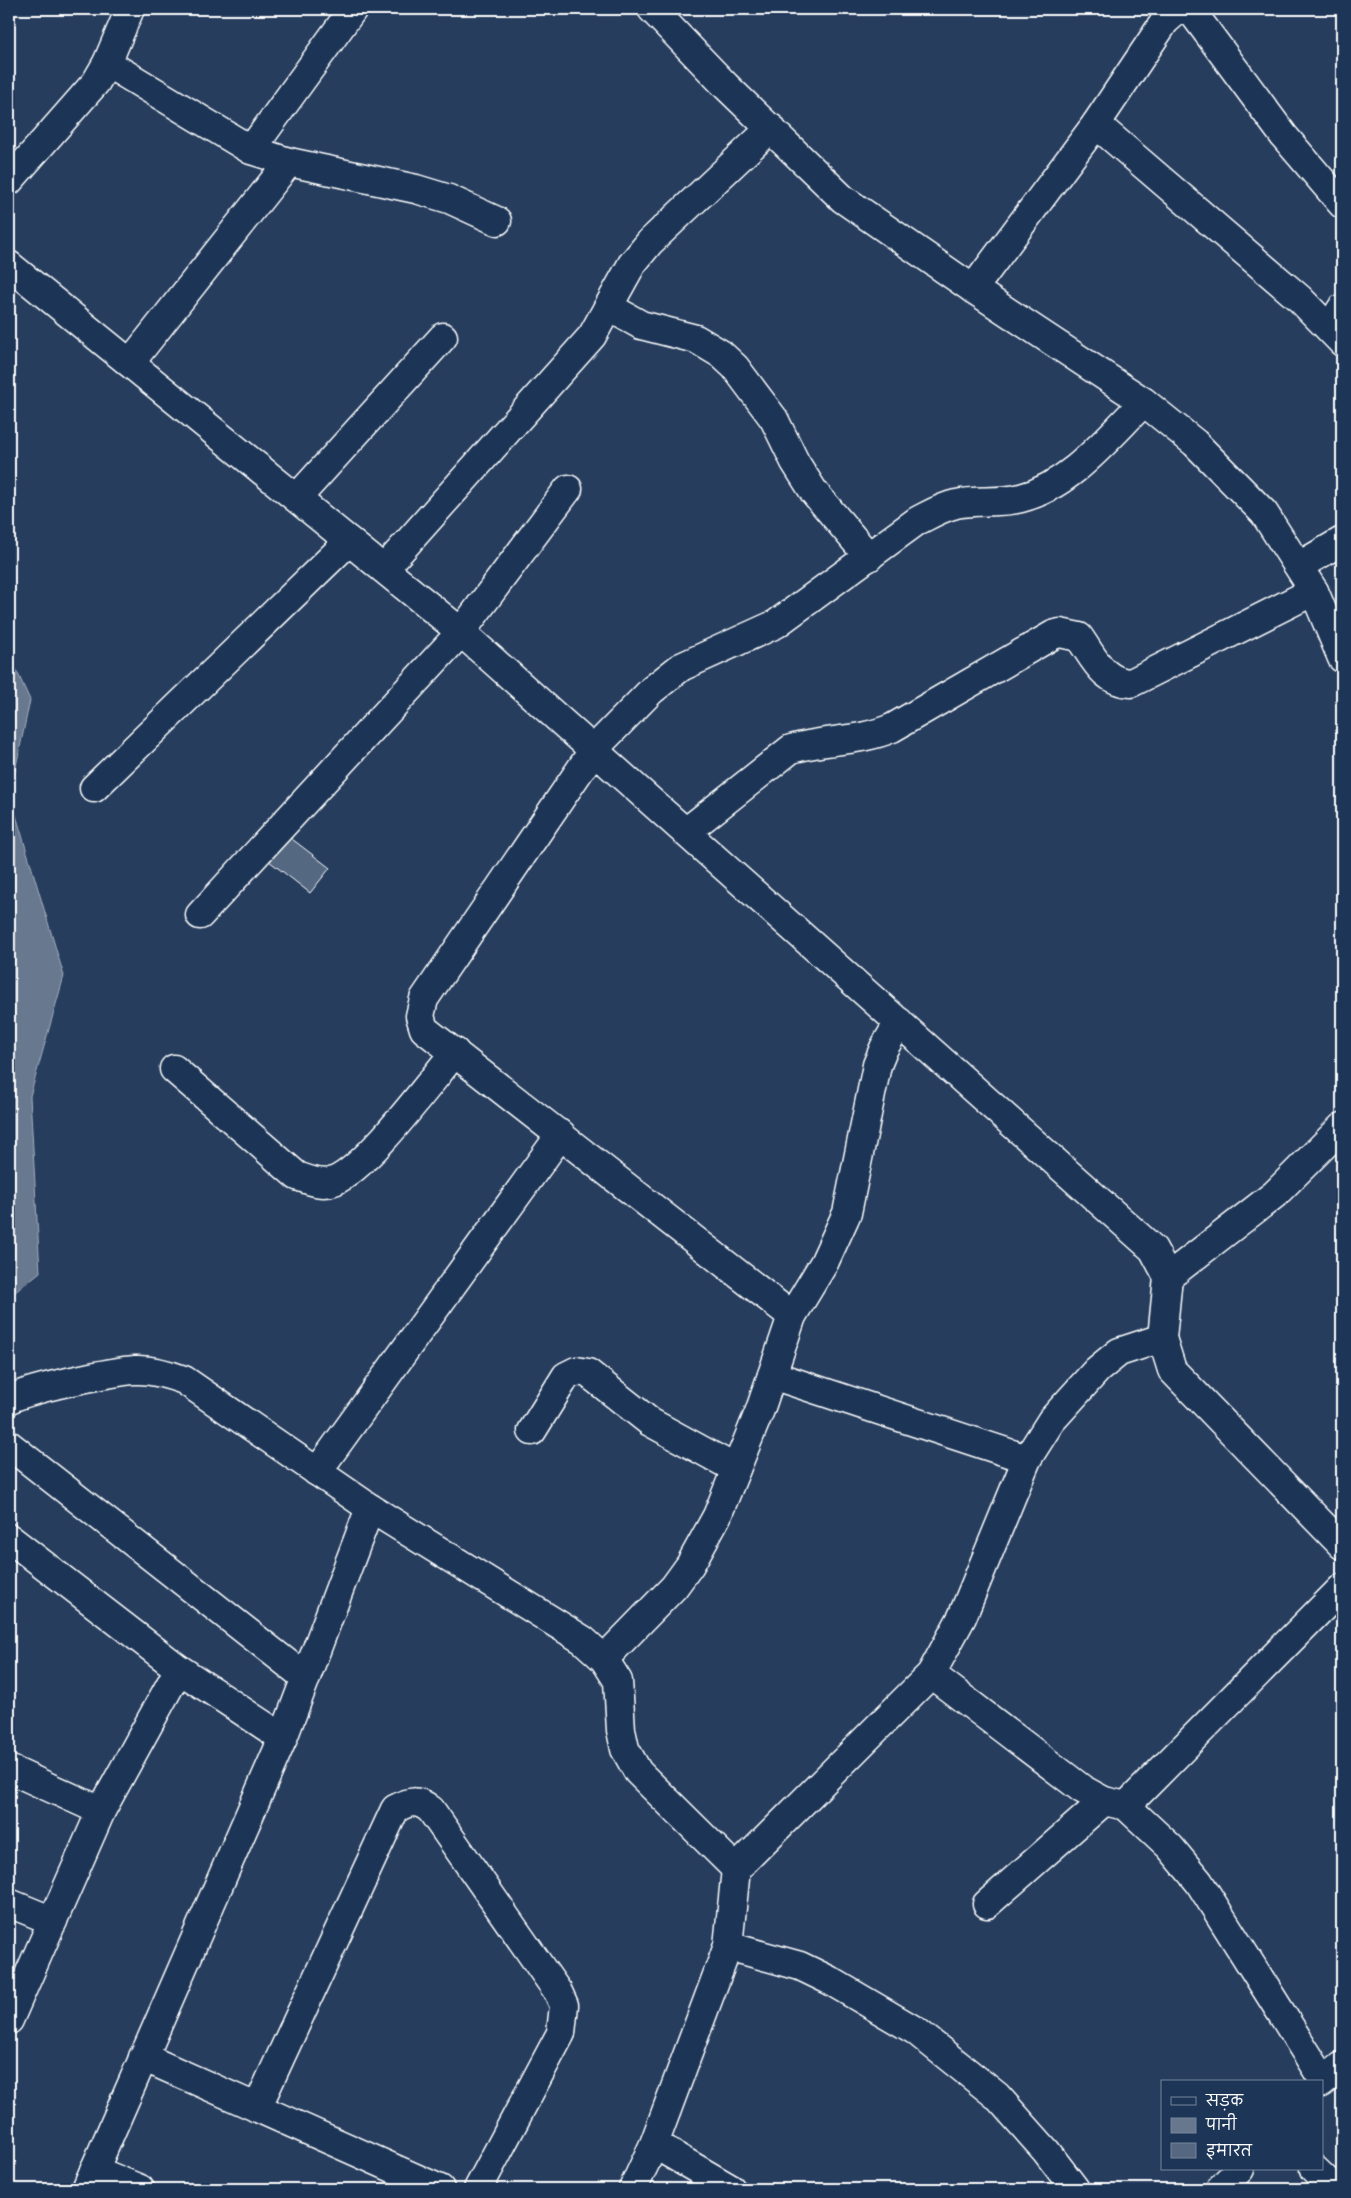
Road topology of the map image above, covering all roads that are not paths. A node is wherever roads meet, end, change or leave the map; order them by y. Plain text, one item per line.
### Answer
1 (130, 9) edge
2 (354, 9) edge
3 (652, 9) edge
4 (1190, 9) edge
5 (1168, 13) edge
6 (107, 64) junction
7 (1096, 124) junction
8 (771, 128) junction
9 (251, 150) junction
10 (290, 162) junction
11 (9, 181) edge
12 (1342, 204) edge
13 (497, 221) dead end
14 (9, 265) edge
15 (973, 289) junction
16 (609, 307) junction
17 (1338, 325) edge
18 (443, 337) dead end
19 (130, 363) junction
20 (1144, 402) junction
21 (568, 489) dead end
22 (297, 498) junction
23 (350, 541) junction
24 (1342, 541) edge
25 (869, 557) junction
26 (1300, 566) junction
27 (384, 569) junction
28 (1314, 591) junction
29 (461, 632) junction
30 (1342, 658) edge
31 (595, 748) junction
32 (94, 788) dead end
33 (687, 831) junction
34 (200, 915) dead end
35 (900, 1022) junction
36 (455, 1052) junction
37 (174, 1069) dead end
38 (1342, 1126) edge
39 (561, 1134) junction
40 (1168, 1277) junction
41 (792, 1316) junction
42 (1162, 1338) junction
43 (772, 1375) junction
44 (9, 1400) edge
45 (532, 1431) dead end
46 (9, 1445) edge
47 (1027, 1459) junction
48 (736, 1469) junction
49 (317, 1472) junction
50 (370, 1508) junction
51 (9, 1538) edge
52 (1342, 1545) edge
53 (1342, 1588) edge
54 (604, 1660) junction
55 (179, 1669) junction
56 (931, 1674) junction
57 (306, 1678) junction
58 (283, 1738) junction
59 (9, 1769) edge
60 (1115, 1804) junction
61 (101, 1811) junction
62 (736, 1869) junction
63 (9, 1903) edge
64 (987, 1904) dead end
65 (53, 1922) junction
66 (728, 1946) junction
67 (9, 2020) edge
68 (143, 2057) junction
69 (1329, 2076) edge
70 (258, 2108) junction
71 (654, 2144) junction
72 (1239, 2170) edge
73 (1315, 2170) edge
74 (90, 2179) edge
75 (140, 2189) edge
76 (440, 2189) edge
77 (478, 2189) edge
78 (633, 2189) edge
79 (731, 2189) edge
80 (1075, 2189) edge
81 (1220, 2189) edge
82 (1335, 2189) edge

1 - 6 street
2 - 9 street
3 - 8 street
4 - 12 street
5 - 7 street
6 - 9 street
6 - 11 street
7 - 15 street
7 - 17 street
8 - 15 street
8 - 16 street
9 - 10 street
10 - 13 street
10 - 19 street
14 - 19 street
15 - 20 street
16 - 25 street
16 - 27 street
18 - 22 street
19 - 22 street
20 - 25 street
20 - 26 street
21 - 29 street
22 - 23 street
23 - 27 street
23 - 32 street
24 - 26 street
25 - 31 street
26 - 28 street
27 - 29 street
28 - 30 street
28 - 33 street
29 - 31 street
29 - 34 street
31 - 33 street
31 - 36 street
33 - 35 street
35 - 40 street
35 - 41 street
36 - 37 street
36 - 39 street
38 - 40 street
39 - 41 street
39 - 49 street
40 - 42 street
41 - 43 street
42 - 47 street
42 - 52 street
43 - 47 street
43 - 48 street
44 - 49 street
45 - 48 street
46 - 57 street
47 - 56 street
48 - 54 street
49 - 50 street
50 - 54 street
50 - 57 street
51 - 55 street
53 - 60 street
54 - 62 street
55 - 58 street
55 - 61 street
56 - 60 street
56 - 62 street
57 - 58 street
58 - 68 street
59 - 61 street
60 - 64 street
60 - 69 street
61 - 65 street
62 - 66 street
63 - 65 street
65 - 67 street
66 - 71 street
66 - 80 street
68 - 70 street
68 - 74 street
70 - 76 street
70 - 77 street
71 - 78 street
71 - 79 street
72 - 81 street
73 - 82 street
74 - 75 street

